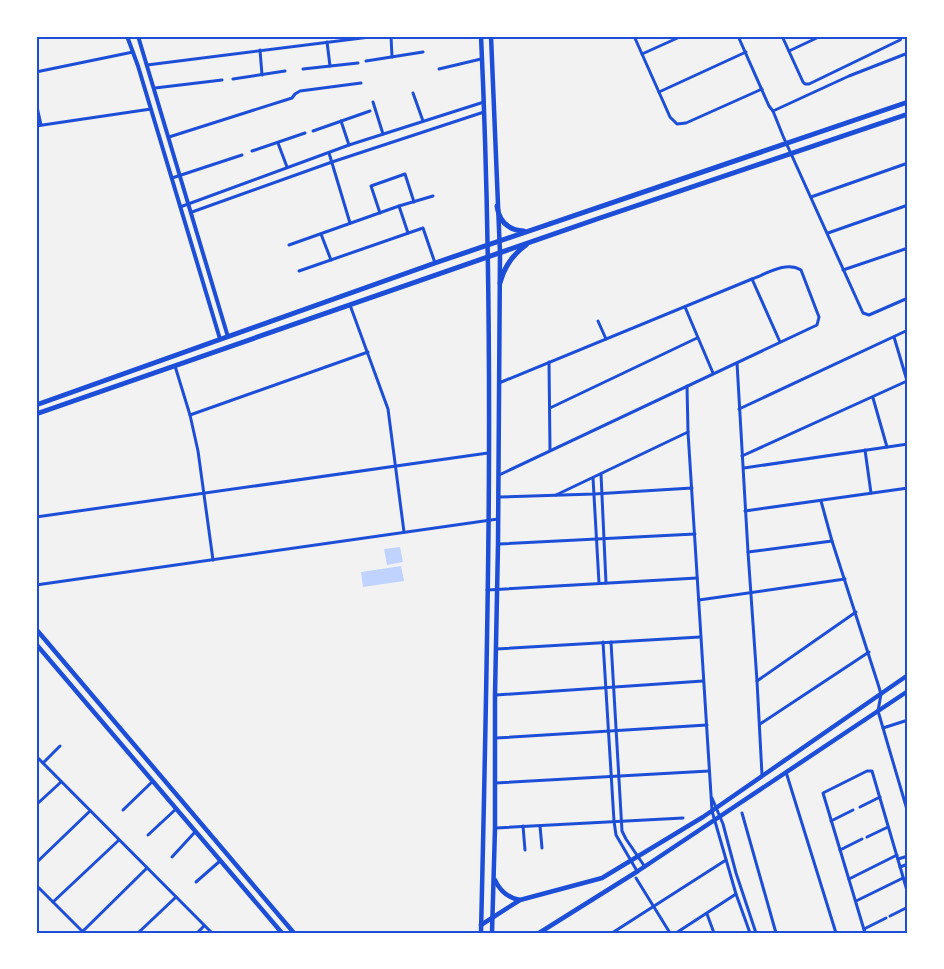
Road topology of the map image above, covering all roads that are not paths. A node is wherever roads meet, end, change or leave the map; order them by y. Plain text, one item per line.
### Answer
1 (127, 36) edge
2 (138, 36) edge
3 (378, 36) edge
4 (391, 36) edge
5 (480, 36) edge
6 (491, 36) edge
7 (634, 36) edge
8 (682, 36) edge
9 (738, 36) edge
10 (782, 36) edge
11 (821, 36) edge
12 (902, 36) edge
13 (327, 42) junction
14 (260, 50) junction
15 (789, 51) junction
16 (133, 52) junction
17 (423, 52) dead end
18 (746, 52) junction
19 (642, 54) junction
20 (908, 54) edge
21 (392, 57) junction
22 (482, 59) junction
23 (366, 60) dead end
24 (357, 63) dead end
25 (147, 65) junction
26 (330, 66) junction
27 (303, 69) dead end
28 (439, 69) dead end
29 (285, 71) dead end
30 (36, 72) edge
31 (262, 75) junction
32 (233, 79) dead end
33 (222, 80) dead end
34 (361, 83) dead end
35 (154, 88) junction
36 (762, 89) junction
37 (659, 92) junction
38 (413, 93) dead end
39 (36, 102) edge
40 (373, 102) dead end
41 (484, 102) junction
42 (908, 102) edge
43 (151, 109) junction
44 (369, 111) dead end
45 (773, 111) junction
46 (484, 112) junction
47 (908, 114) edge
48 (341, 121) junction
49 (423, 121) junction
50 (41, 125) junction
51 (36, 126) edge
52 (407, 126) junction
53 (313, 131) dead end
54 (305, 134) dead end
55 (383, 134) junction
56 (410, 136) junction
57 (169, 137) junction
58 (278, 143) junction
59 (787, 144) junction
60 (349, 145) junction
61 (252, 152) dead end
62 (329, 152) junction
63 (791, 154) junction
64 (242, 155) dead end
65 (332, 162) junction
66 (908, 163) edge
67 (287, 167) junction
68 (180, 176) junction
69 (172, 178) junction
70 (260, 178) junction
71 (263, 187) junction
72 (433, 196) dead end
73 (811, 197) junction
74 (414, 202) junction
75 (189, 203) junction
76 (908, 205) edge
77 (399, 206) junction
78 (497, 206) junction
79 (180, 207) junction
80 (192, 212) junction
81 (380, 213) junction
82 (350, 223) junction
83 (528, 231) junction
84 (827, 233) junction
85 (321, 234) junction
86 (408, 234) junction
87 (537, 240) junction
88 (500, 241) junction
89 (487, 244) junction
90 (289, 245) dead end
91 (908, 248) edge
92 (500, 253) junction
93 (488, 257) junction
94 (331, 260) junction
95 (435, 262) junction
96 (843, 270) junction
97 (299, 271) dead end
98 (752, 279) junction
99 (500, 283) junction
100 (908, 298) edge
101 (350, 305) junction
102 (685, 308) junction
103 (598, 321) dead end
104 (908, 330) edge
105 (228, 337) junction
106 (894, 337) junction
107 (697, 338) junction
108 (606, 339) junction
109 (220, 340) junction
110 (780, 342) junction
111 (368, 352) junction
112 (549, 362) junction
113 (737, 363) junction
114 (175, 366) junction
115 (713, 373) junction
116 (908, 382) edge
117 (499, 383) junction
118 (687, 386) junction
119 (873, 398) junction
120 (36, 405) edge
121 (550, 408) junction
122 (739, 409) junction
123 (36, 414) edge
124 (190, 415) junction
125 (688, 432) junction
126 (908, 444) edge
127 (887, 447) junction
128 (865, 450) junction
129 (550, 451) junction
130 (488, 453) junction
131 (742, 456) junction
132 (395, 466) junction
133 (743, 468) junction
134 (601, 474) junction
135 (499, 475) junction
136 (593, 478) junction
137 (692, 488) junction
138 (908, 488) edge
139 (204, 494) junction
140 (594, 494) junction
141 (602, 494) junction
142 (871, 494) junction
143 (554, 496) junction
144 (498, 497) junction
145 (821, 501) junction
146 (745, 511) junction
147 (36, 517) edge
148 (498, 519) junction
149 (489, 520) junction
150 (404, 532) junction
151 (695, 534) junction
152 (597, 539) junction
153 (604, 539) junction
154 (832, 541) junction
155 (498, 544) junction
156 (748, 552) junction
157 (213, 560) junction
158 (697, 578) junction
159 (845, 579) junction
160 (599, 583) junction
161 (606, 583) junction
162 (36, 585) edge
163 (498, 589) junction
164 (487, 590) junction
165 (750, 593) junction
166 (699, 600) junction
167 (856, 612) junction
168 (36, 629) edge
169 (700, 636) junction
170 (603, 642) junction
171 (611, 642) junction
172 (36, 644) edge
173 (496, 649) junction
174 (869, 652) junction
175 (908, 675) edge
176 (704, 681) junction
177 (758, 681) junction
178 (614, 687) junction
179 (606, 688) junction
180 (908, 691) edge
181 (880, 693) junction
182 (495, 695) junction
183 (878, 711) junction
184 (908, 720) edge
185 (760, 724) junction
186 (706, 725) junction
187 (883, 728) junction
188 (608, 731) junction
189 (616, 731) junction
190 (495, 738) junction
191 (60, 746) dead end
192 (36, 756) edge
193 (43, 763) junction
194 (709, 771) junction
195 (786, 772) junction
196 (619, 776) junction
197 (762, 776) junction
198 (611, 777) junction
199 (153, 781) junction
200 (61, 782) junction
201 (495, 783) junction
202 (880, 797) junction
203 (36, 805) edge
204 (860, 807) dead end
205 (176, 808) junction
206 (714, 809) junction
207 (123, 810) dead end
208 (853, 810) dead end
209 (90, 811) junction
210 (742, 813) dead end
211 (908, 813) edge
212 (720, 816) junction
213 (683, 818) dead end
214 (715, 820) junction
215 (614, 821) junction
216 (622, 821) junction
217 (831, 821) junction
218 (540, 825) junction
219 (523, 826) junction
220 (888, 826) junction
221 (495, 828) junction
222 (196, 831) junction
223 (148, 835) dead end
224 (867, 837) dead end
225 (862, 839) dead end
226 (119, 840) junction
227 (542, 848) dead end
228 (525, 850) dead end
229 (840, 850) junction
230 (908, 856) edge
231 (172, 857) dead end
232 (639, 857) junction
233 (897, 857) junction
234 (220, 860) junction
235 (726, 860) junction
236 (631, 861) junction
237 (36, 864) edge
238 (908, 864) edge
239 (645, 867) junction
240 (900, 867) junction
241 (147, 868) junction
242 (638, 872) junction
243 (736, 873) junction
244 (730, 876) junction
245 (494, 877) junction
246 (636, 878) dead end
247 (903, 878) junction
248 (849, 879) junction
249 (196, 882) dead end
250 (36, 885) edge
251 (736, 894) junction
252 (908, 894) edge
253 (176, 897) junction
254 (520, 900) junction
255 (856, 901) junction
256 (53, 902) junction
257 (653, 906) junction
258 (908, 907) edge
259 (707, 914) junction
260 (492, 917) junction
261 (481, 925) junction
262 (204, 926) junction
263 (865, 931) edge
264 (83, 932) edge
265 (138, 933) edge
266 (197, 933) edge
267 (212, 933) edge
268 (282, 933) edge
269 (294, 933) edge
270 (481, 933) edge
271 (492, 933) edge
272 (539, 933) edge
273 (612, 933) edge
274 (670, 933) edge
275 (676, 933) edge
276 (714, 933) edge
277 (750, 933) edge
278 (756, 933) edge
279 (776, 933) edge
280 (836, 933) edge

1 - 16 street
2 - 25 street
3 - 13 street
4 - 21 street
5 - 22 main road
6 - 78 main road
7 - 19 street
8 - 19 street
9 - 18 street
10 - 15 street
11 - 15 street
12 - 15 street
13 - 14 street
13 - 26 street
14 - 25 street
14 - 31 street
16 - 30 street
16 - 43 street
17 - 21 street
18 - 36 street
18 - 37 street
19 - 37 street
20 - 45 street
21 - 23 street
22 - 28 street
22 - 41 main road
24 - 26 street
25 - 35 street
26 - 27 street
29 - 31 street
31 - 32 street
33 - 35 street
34 - 57 street
35 - 57 street
36 - 37 street
36 - 45 street
38 - 49 street
39 - 50 street
40 - 55 street
41 - 46 main road
41 - 49 street
42 - 59 main road
43 - 50 street
43 - 69 street
44 - 48 street
45 - 59 street
46 - 56 street
46 - 89 main road
47 - 63 main road
48 - 53 street
48 - 60 street
49 - 52 street
50 - 51 street
52 - 55 street
52 - 56 street
54 - 58 street
55 - 60 street
56 - 65 street
57 - 68 street
58 - 61 street
58 - 67 street
59 - 63 street
59 - 83 main road
60 - 62 street
62 - 65 street
62 - 67 street
63 - 73 street
63 - 87 main road
64 - 68 street
65 - 71 street
65 - 82 street
66 - 73 street
67 - 70 street
68 - 69 street
68 - 75 street
69 - 79 street
70 - 71 street
70 - 75 street
71 - 80 street
72 - 74 street
73 - 84 street
74 - 77 street
74 - 81 street
75 - 79 street
75 - 80 street
76 - 84 street
77 - 81 street
77 - 86 street
78 - 83 main road
78 - 88 main road
79 - 109 street
80 - 105 street
81 - 82 street
82 - 85 street
83 - 88 main road
84 - 96 street
85 - 90 street
85 - 94 street
86 - 94 street
86 - 95 street
87 - 92 main road
87 - 99 main road
88 - 89 main road
88 - 92 main road
89 - 93 main road
89 - 95 main road
91 - 96 street
92 - 93 main road
92 - 99 main road
93 - 101 main road
93 - 130 main road
94 - 97 street
95 - 105 main road
96 - 100 street
98 - 102 street
98 - 110 street
98 - 110 street
99 - 117 main road
101 - 111 street
101 - 114 main road
102 - 107 street
102 - 108 street
103 - 108 street
104 - 106 street
105 - 109 main road
106 - 116 street
106 - 122 street
107 - 115 street
107 - 121 street
108 - 112 street
109 - 120 main road
110 - 113 street
111 - 124 street
111 - 132 street
112 - 117 street
112 - 121 street
113 - 115 street
113 - 122 street
114 - 123 main road
114 - 124 street
115 - 118 street
116 - 119 street
117 - 135 main road
118 - 125 street
118 - 129 street
119 - 127 street
119 - 131 street
121 - 129 street
122 - 131 street
124 - 139 street
125 - 134 street
125 - 137 street
126 - 127 street
127 - 128 street
128 - 133 street
128 - 142 street
129 - 135 street
130 - 132 street
130 - 149 main road
131 - 133 street
132 - 139 street
132 - 150 street
133 - 146 street
134 - 136 street
134 - 141 street
135 - 144 main road
136 - 140 street
136 - 143 street
137 - 141 street
137 - 151 street
138 - 142 street
139 - 147 street
139 - 157 street
140 - 141 street
140 - 143 street
140 - 152 street
141 - 153 street
142 - 145 street
143 - 144 street
144 - 148 main road
145 - 146 street
145 - 154 street
146 - 156 street
148 - 149 street
148 - 155 main road
149 - 150 street
149 - 164 main road
150 - 157 street
151 - 153 street
151 - 158 street
152 - 153 street
152 - 155 street
152 - 160 street
153 - 161 street
154 - 156 street
154 - 159 street
155 - 163 main road
156 - 165 street
157 - 162 street
158 - 161 street
158 - 166 street
159 - 165 street
159 - 167 street
160 - 161 street
160 - 163 street
163 - 164 street
163 - 173 main road
164 - 261 main road
165 - 166 street
165 - 177 street
166 - 169 street
167 - 174 street
167 - 177 street
168 - 269 main road
169 - 171 street
169 - 176 street
170 - 171 street
170 - 173 street
170 - 179 street
171 - 178 street
172 - 199 main road
173 - 182 main road
174 - 181 street
174 - 185 street
175 - 181 main road
176 - 178 street
176 - 186 street
177 - 185 street
178 - 179 street
178 - 189 street
179 - 182 street
179 - 188 street
180 - 183 main road
181 - 183 street
181 - 197 main road
182 - 190 main road
183 - 187 street
183 - 195 main road
184 - 187 street
185 - 197 street
186 - 189 street
186 - 194 street
187 - 211 street
188 - 189 street
188 - 190 street
188 - 198 street
189 - 196 street
190 - 201 main road
191 - 193 street
192 - 193 street
193 - 200 street
194 - 196 street
194 - 206 street
195 - 212 main road
195 - 280 street
196 - 198 street
196 - 216 street
197 - 206 main road
198 - 201 street
198 - 215 street
199 - 205 main road
199 - 207 street
200 - 203 street
200 - 209 street
201 - 221 main road
202 - 204 street
202 - 217 street
202 - 220 street
205 - 222 main road
205 - 223 street
206 - 212 street
206 - 214 street
206 - 232 main road
208 - 217 street
209 - 226 street
209 - 237 street
210 - 279 street
212 - 214 main road
212 - 243 street
213 - 216 street
214 - 235 street
214 - 239 main road
215 - 216 street
215 - 218 street
215 - 236 street
216 - 232 street
217 - 229 street
218 - 219 street
218 - 227 street
219 - 221 street
219 - 228 street
220 - 224 street
220 - 233 street
221 - 245 main road
222 - 231 street
222 - 234 main road
225 - 229 street
226 - 241 street
226 - 256 street
229 - 248 street
230 - 233 street
232 - 236 main road
232 - 239 street
233 - 240 street
233 - 248 street
234 - 249 street
234 - 268 main road
235 - 244 street
235 - 257 street
236 - 242 street
236 - 254 main road
238 - 240 street
239 - 242 main road
240 - 247 street
241 - 253 street
241 - 264 street
242 - 272 main road
243 - 244 street
243 - 278 street
244 - 251 street
245 - 254 main road
245 - 260 main road
246 - 257 street
247 - 252 street
247 - 255 street
248 - 255 street
250 - 256 street
251 - 259 street
251 - 277 street
253 - 262 street
253 - 265 street
254 - 260 main road
255 - 263 street
256 - 264 street
257 - 273 street
257 - 274 street
258 - 263 street
259 - 275 street
259 - 276 street
260 - 261 main road
260 - 271 main road
261 - 270 main road
262 - 266 street
262 - 267 street

